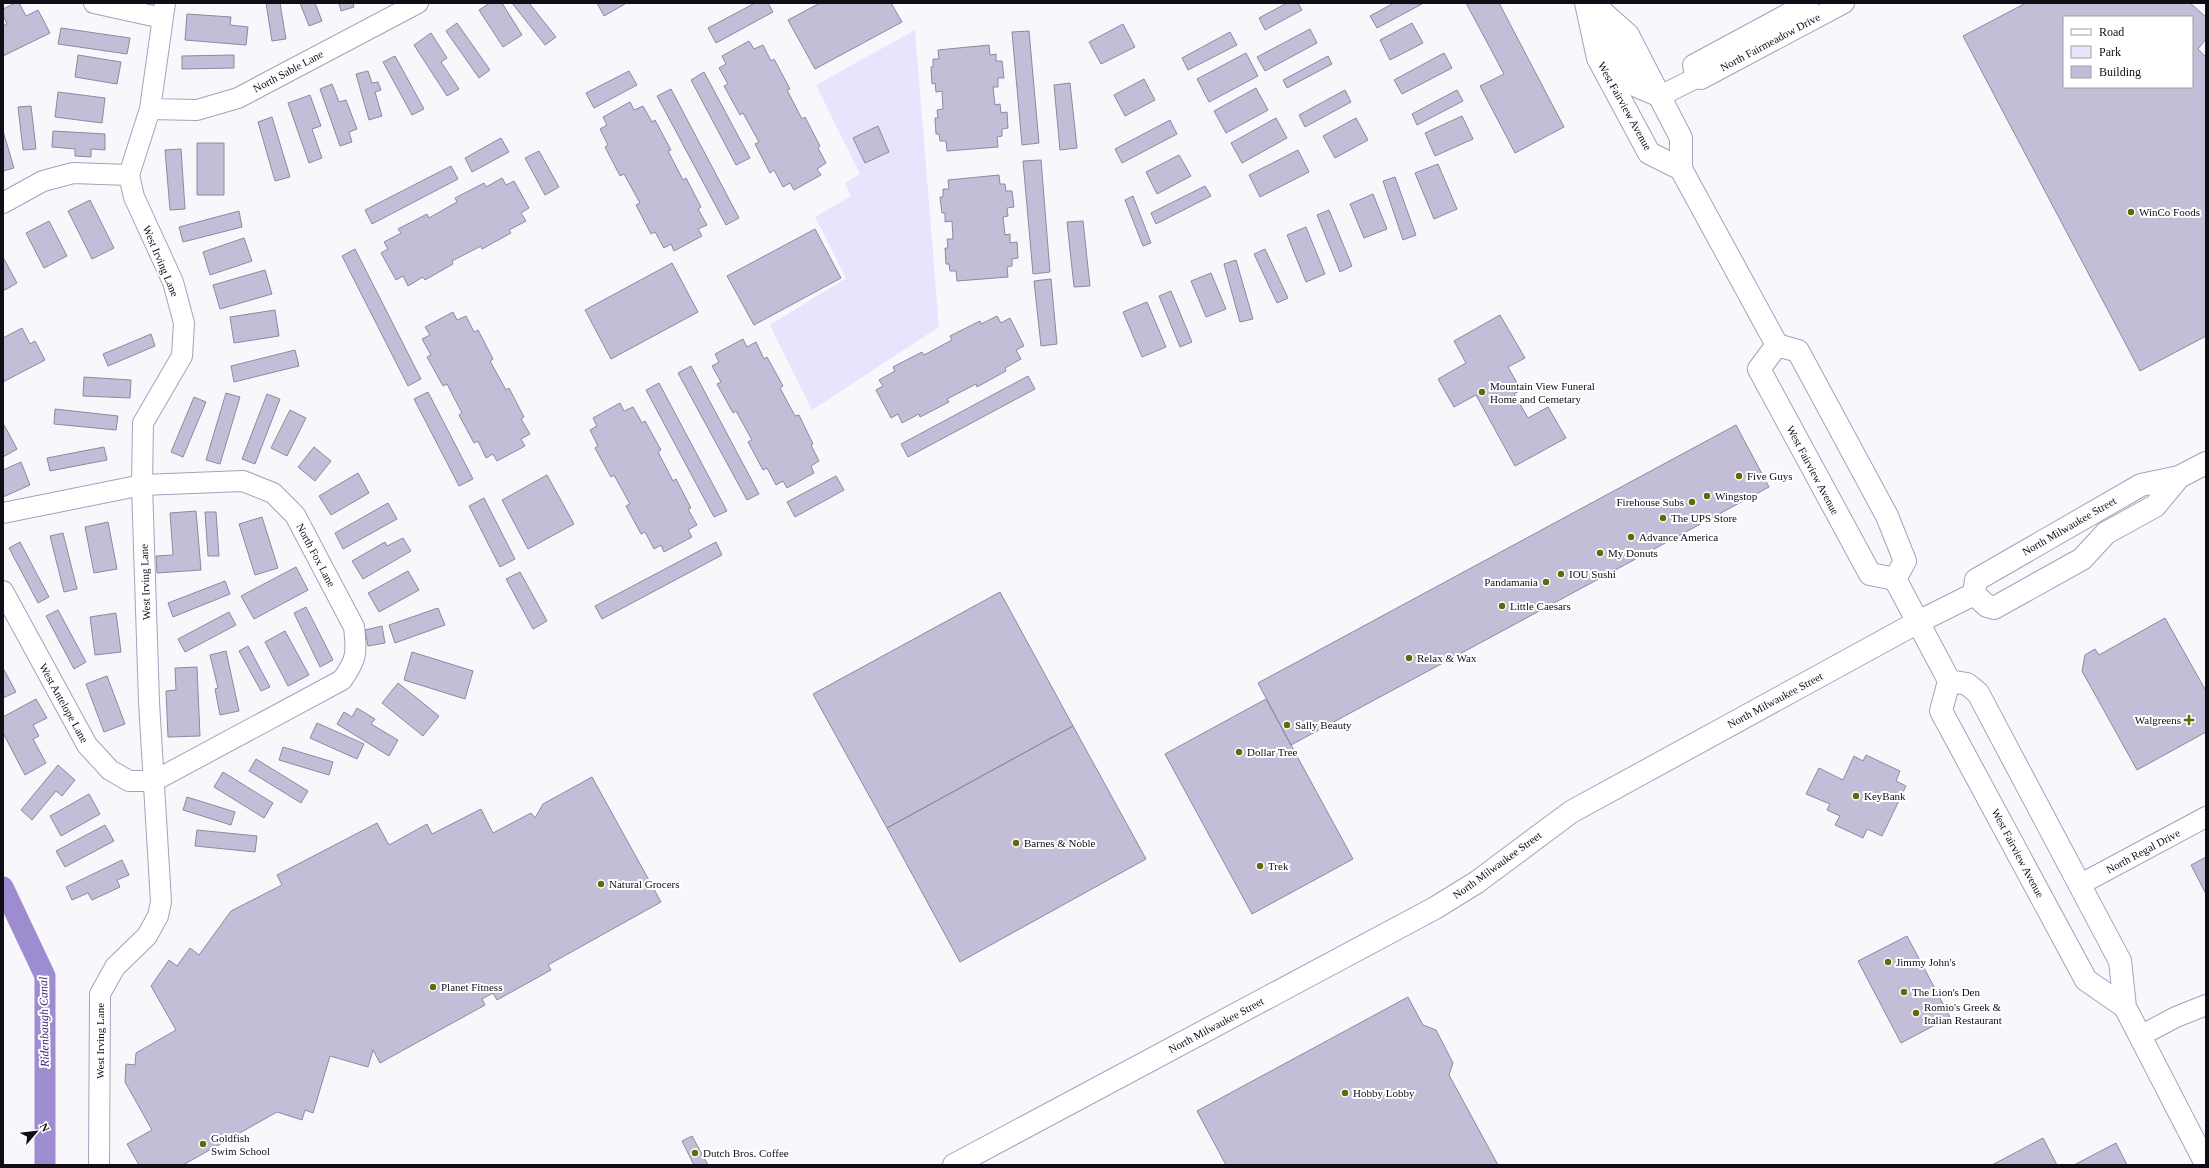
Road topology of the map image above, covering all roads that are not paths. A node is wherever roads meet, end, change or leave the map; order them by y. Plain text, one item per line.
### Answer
1 (94, 3) edge
2 (418, 3) edge
3 (1587, 3) edge
4 (1592, 3) edge
5 (1808, 3) edge
6 (1844, 3) edge
7 (163, 10) edge
8 (1696, 78) junction
9 (1660, 96) junction
10 (150, 109) junction
11 (1681, 169) junction
12 (129, 176) junction
13 (3, 203) edge
14 (1777, 345) junction
15 (2206, 463) edge
16 (2179, 477) junction
17 (142, 485) junction
18 (3, 513) edge
19 (1895, 579) junction
20 (3, 591) edge
21 (1974, 594) junction
22 (1918, 622) junction
23 (1949, 681) junction
24 (154, 781) junction
25 (2206, 817) edge
26 (2079, 884) junction
27 (2206, 1005) edge
28 (2126, 1007) junction
29 (2140, 1036) junction
30 (2206, 1164) edge
31 (99, 1165) edge
32 (954, 1165) edge

1 - 7 street
2 - 10 street, North Sable Lane
3 - 9 main road
3 - 11 main road, West Fairview Avenue
4 - 9 main road
5 - 8 street, North Fairmeadow Drive
6 - 8 street, North Fairmeadow Drive
7 - 10 street
8 - 9 street, North Fairmeadow Drive
9 - 11 main road
10 - 12 street
11 - 14 main road
12 - 13 street
12 - 17 street, West Irving Lane
14 - 19 main road
14 - 19 main road, West Fairview Avenue
15 - 16 main road, North Milwaukee Street
16 - 21 main road, North Milwaukee Street
16 - 21 main road, North Milwaukee Street
17 - 18 street, North Fox Lane
17 - 24 street, West Irving Lane
17 - 24 street, North Fox Lane
19 - 22 main road
20 - 24 street, West Antelope Lane
21 - 22 main road, North Milwaukee Street
22 - 23 main road
22 - 32 main road, North Milwaukee Street
23 - 26 main road
23 - 28 main road, West Fairview Avenue
24 - 31 street, West Irving Lane
25 - 26 street, North Regal Drive
26 - 28 main road
27 - 29 street
28 - 29 main road
29 - 30 main road

